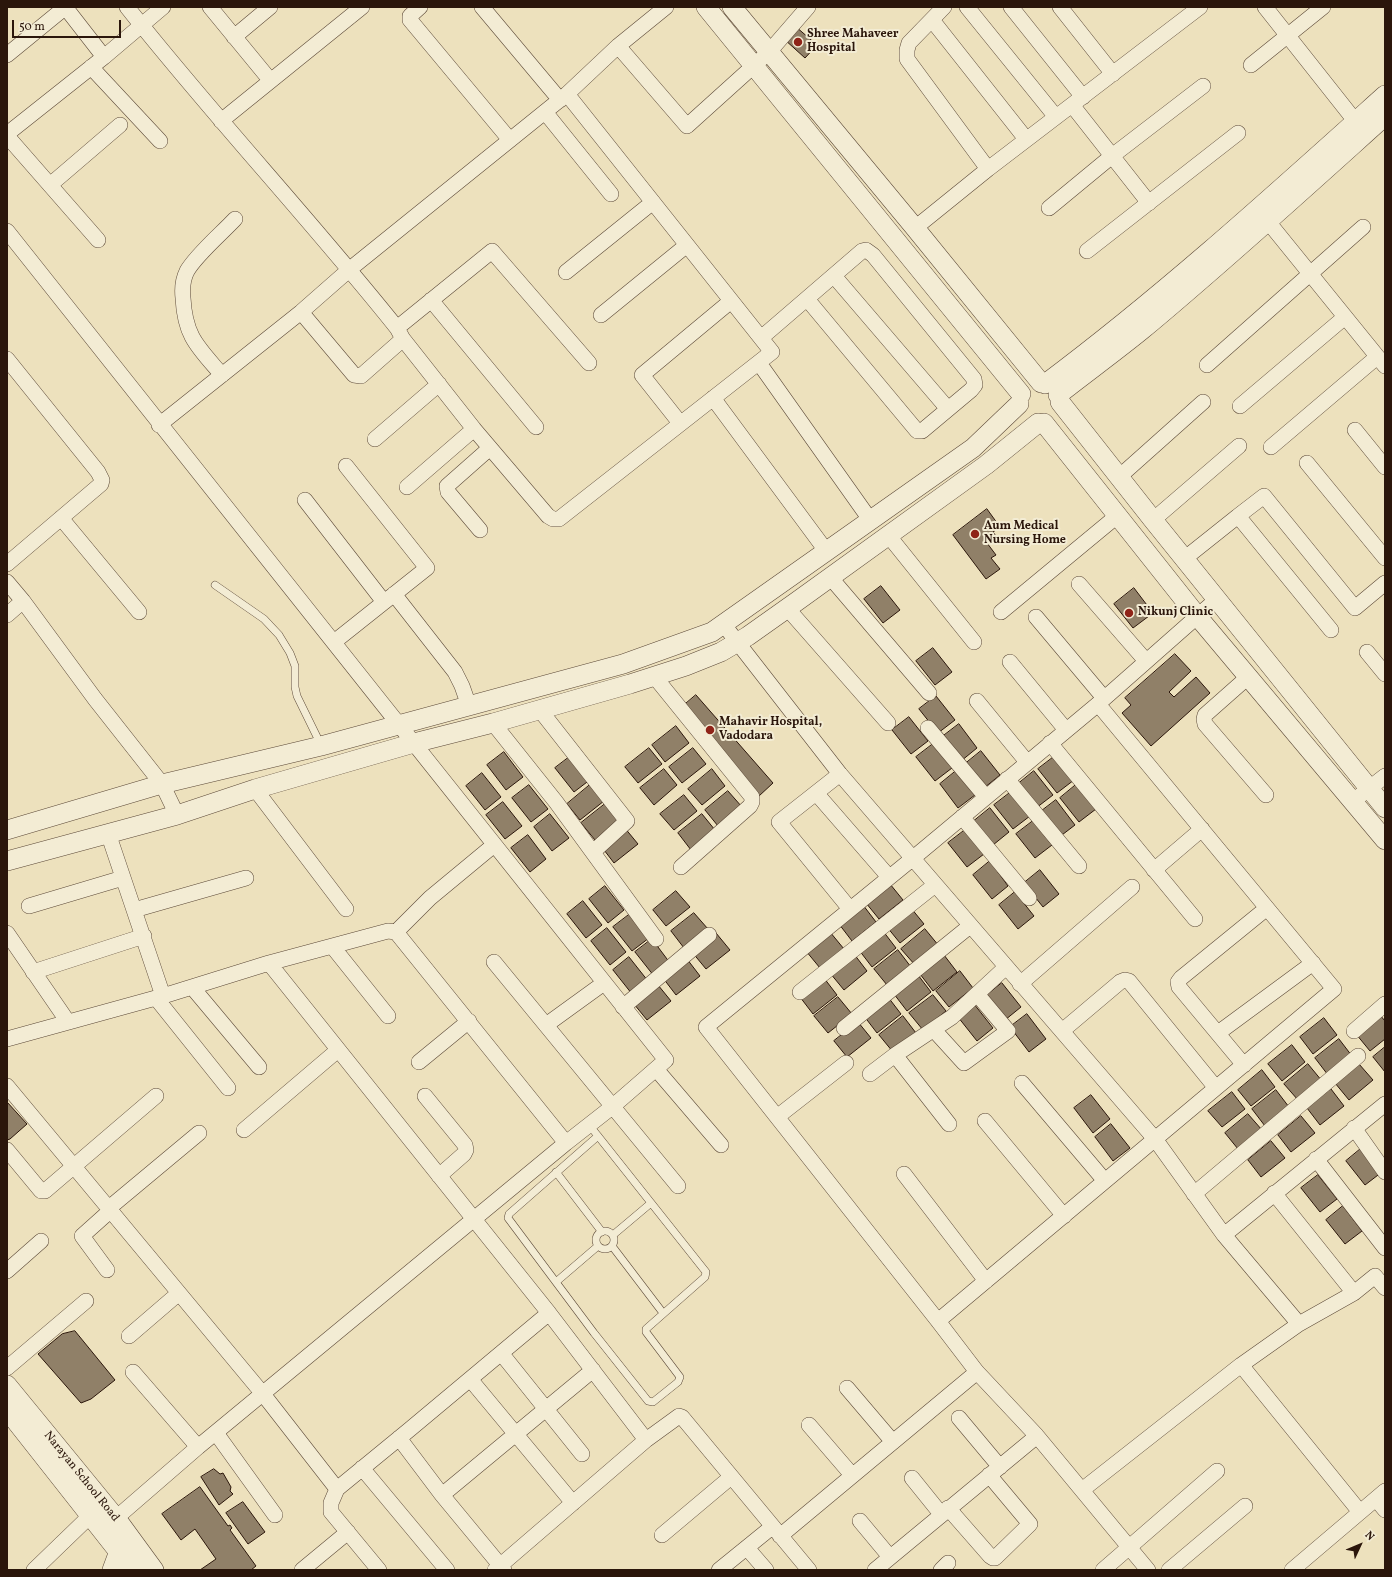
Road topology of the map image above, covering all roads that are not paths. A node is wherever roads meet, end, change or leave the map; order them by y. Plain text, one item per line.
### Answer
1 (127, 7) edge
2 (163, 7) edge
3 (210, 7) edge
4 (270, 7) edge
5 (420, 7) edge
6 (482, 7) edge
7 (666, 7) edge
8 (706, 7) edge
9 (732, 7) edge
10 (808, 7) edge
11 (944, 7) edge
12 (967, 7) edge
13 (1011, 7) edge
14 (1060, 7) edge
15 (1200, 7) edge
16 (1265, 7) edge
17 (1323, 7) edge
18 (357, 9) edge
19 (932, 20) junction
20 (141, 25) junction
21 (1288, 36) junction
22 (234, 37) junction
23 (618, 46) junction
24 (769, 52) junction
25 (7, 55) edge
26 (104, 58) junction
27 (755, 65) junction
28 (1251, 65) dead end
29 (91, 67) junction
30 (1113, 74) junction
31 (270, 80) junction
32 (1203, 86) dead end
33 (1385, 95) edge
34 (563, 97) junction
35 (1078, 101) junction
36 (545, 112) junction
37 (1385, 116) edge
38 (1056, 117) junction
39 (221, 121) junction
40 (1356, 122) junction
41 (120, 125) dead end
42 (1238, 133) dead end
43 (7, 135) edge
44 (1026, 139) junction
45 (510, 140) junction
46 (160, 141) dead end
47 (1112, 156) junction
48 (988, 169) junction
49 (50, 186) junction
50 (611, 194) dead end
51 (653, 202) junction
52 (1149, 202) junction
53 (1048, 208) dead end
54 (1263, 215) junction
55 (235, 219) dead end
56 (1364, 227) dead end
57 (915, 228) junction
58 (7, 231) edge
59 (98, 240) dead end
60 (687, 245) junction
61 (1087, 251) dead end
62 (350, 269) junction
63 (566, 272) dead end
64 (1311, 274) junction
65 (834, 276) junction
66 (807, 299) junction
67 (431, 300) junction
68 (731, 301) junction
69 (301, 312) junction
70 (601, 315) dead end
71 (1345, 317) junction
72 (400, 334) junction
73 (761, 338) junction
74 (7, 359) edge
75 (1381, 361) edge
76 (589, 363) dead end
77 (759, 363) junction
78 (1207, 365) dead end
79 (222, 375) junction
80 (439, 384) junction
81 (1051, 391) junction
82 (713, 398) junction
83 (1020, 399) junction
84 (1203, 402) dead end
85 (1240, 406) dead end
86 (948, 409) junction
87 (1041, 423) junction
88 (680, 424) junction
89 (159, 425) junction
90 (536, 427) dead end
91 (474, 429) junction
92 (1355, 430) dead end
93 (375, 438) dead end
94 (1239, 446) dead end
95 (1271, 447) dead end
96 (490, 448) junction
97 (1307, 463) dead end
98 (346, 466) dead end
99 (1385, 467) edge
100 (1119, 477) junction
101 (407, 486) dead end
102 (305, 500) dead end
103 (1117, 516) junction
104 (1238, 516) junction
105 (61, 518) junction
106 (1153, 520) junction
107 (871, 521) junction
108 (480, 530) dead end
109 (888, 535) junction
110 (826, 552) junction
111 (1385, 558) edge
112 (1184, 559) junction
113 (7, 564) edge
114 (830, 577) junction
115 (7, 582) edge
116 (1385, 583) edge
117 (1079, 584) dead end
118 (215, 585) dead end
119 (389, 598) junction
120 (1217, 599) junction
121 (24, 601) junction
122 (787, 608) junction
123 (139, 612) dead end
124 (1001, 612) dead end
125 (7, 615) edge
126 (1036, 617) dead end
127 (1198, 617) junction
128 (724, 624) junction
129 (1332, 630) dead end
130 (334, 642) junction
131 (738, 642) junction
132 (974, 642) dead end
133 (1367, 652) dead end
134 (1146, 661) junction
135 (1010, 662) dead end
136 (1385, 674) edge
137 (654, 676) junction
138 (1248, 677) junction
139 (930, 693) dead end
140 (977, 701) dead end
141 (1101, 701) junction
142 (469, 706) junction
143 (540, 710) junction
144 (493, 723) junction
145 (888, 723) dead end
146 (400, 724) junction
147 (928, 728) dead end
148 (1066, 730) junction
149 (414, 743) junction
150 (1050, 743) junction
151 (321, 746) junction
152 (1027, 762) junction
153 (840, 774) junction
154 (1385, 776) edge
155 (1007, 779) junction
156 (162, 784) junction
157 (1369, 787) junction
158 (255, 789) junction
159 (816, 793) junction
160 (1266, 795) dead end
161 (986, 797) junction
162 (1352, 802) junction
163 (1385, 808) edge
164 (177, 815) junction
165 (962, 817) junction
166 (1202, 829) junction
167 (7, 830) edge
168 (108, 833) junction
169 (1385, 840) edge
170 (494, 845) junction
171 (592, 852) junction
172 (912, 859) junction
173 (7, 861) edge
174 (1079, 866) dead end
175 (681, 867) dead end
176 (1154, 870) junction
177 (889, 877) junction
178 (124, 878) junction
179 (246, 878) dead end
180 (935, 886) junction
181 (1132, 887) dead end
182 (1029, 898) dead end
183 (29, 906) dead end
184 (1267, 908) junction
185 (346, 909) dead end
186 (850, 909) junction
187 (134, 910) junction
188 (1195, 919) dead end
189 (970, 926) junction
190 (396, 932) junction
191 (7, 933) edge
192 (709, 935) dead end
193 (144, 936) junction
194 (656, 938) dead end
195 (332, 946) junction
196 (494, 962) dead end
197 (269, 963) junction
198 (1313, 963) junction
199 (1006, 967) junction
200 (34, 972) junction
201 (604, 983) junction
202 (1020, 984) junction
203 (192, 987) junction
204 (800, 992) dead end
205 (977, 994) junction
206 (160, 997) junction
207 (1385, 1004) edge
208 (623, 1006) junction
209 (388, 1016) dead end
210 (469, 1021) junction
211 (68, 1022) junction
212 (546, 1026) junction
213 (844, 1028) dead end
214 (934, 1030) junction
215 (1062, 1031) junction
216 (1354, 1031) dead end
217 (1218, 1033) junction
218 (7, 1039) edge
219 (338, 1050) junction
220 (895, 1055) junction
221 (1358, 1056) dead end
222 (420, 1062) dead end
223 (846, 1063) dead end
224 (1244, 1065) junction
225 (259, 1067) dead end
226 (656, 1069) junction
227 (870, 1074) dead end
228 (1022, 1083) dead end
229 (228, 1088) dead end
230 (1216, 1088) junction
231 (8, 1090) edge
232 (156, 1096) dead end
233 (425, 1096) dead end
234 (1385, 1104) edge
235 (612, 1107) junction
236 (777, 1117) junction
237 (986, 1121) dead end
238 (949, 1124) dead end
239 (1354, 1128) junction
240 (244, 1130) dead end
241 (594, 1130) junction
242 (199, 1133) dead end
243 (1155, 1139) junction
244 (566, 1143) junction
245 (721, 1146) dead end
246 (7, 1150) edge
247 (1316, 1159) junction
248 (74, 1167) junction
249 (556, 1172) junction
250 (1385, 1172) edge
251 (904, 1174) dead end
252 (439, 1176) junction
253 (1105, 1181) junction
254 (678, 1186) dead end
255 (1274, 1193) junction
256 (1194, 1194) junction
257 (651, 1203) junction
258 (110, 1209) junction
259 (1064, 1216) junction
260 (474, 1219) junction
261 (602, 1232) junction
262 (613, 1235) junction
263 (1224, 1235) junction
264 (41, 1242) dead end
265 (598, 1246) junction
266 (612, 1246) junction
267 (1385, 1248) edge
268 (107, 1270) dead end
269 (7, 1271) edge
270 (1380, 1273) edge
271 (986, 1281) junction
272 (556, 1282) junction
273 (1385, 1288) edge
274 (179, 1293) junction
275 (1354, 1293) junction
276 (86, 1301) dead end
277 (549, 1313) junction
278 (664, 1313) junction
279 (938, 1321) junction
280 (1298, 1324) junction
281 (129, 1336) dead end
282 (501, 1353) junction
283 (1241, 1365) junction
284 (7, 1368) edge
285 (593, 1370) junction
286 (133, 1372) dead end
287 (977, 1372) junction
288 (470, 1379) junction
289 (7, 1385) edge
290 (847, 1388) dead end
291 (263, 1394) junction
292 (546, 1408) junction
293 (7, 1410) edge
294 (959, 1418) dead end
295 (809, 1425) dead end
296 (216, 1433) junction
297 (515, 1434) junction
298 (1037, 1436) junction
299 (399, 1438) junction
300 (646, 1440) junction
301 (893, 1442) junction
302 (198, 1447) junction
303 (582, 1454) dead end
304 (362, 1468) junction
305 (1217, 1470) dead end
306 (994, 1471) junction
307 (852, 1476) junction
308 (731, 1477) junction
309 (912, 1478) dead end
310 (337, 1489) junction
311 (1082, 1490) junction
312 (442, 1495) junction
313 (1382, 1500) edge
314 (573, 1503) junction
315 (1245, 1506) dead end
316 (945, 1511) junction
317 (1360, 1512) junction
318 (91, 1515) junction
319 (274, 1515) dead end
320 (860, 1521) dead end
321 (109, 1524) junction
322 (776, 1531) junction
323 (348, 1532) junction
324 (662, 1535) dead end
325 (125, 1546) junction
326 (1130, 1547) junction
327 (747, 1548) junction
328 (890, 1557) junction
329 (500, 1568) edge
330 (34, 1570) edge
331 (112, 1570) edge
332 (133, 1570) edge
333 (154, 1570) edge
334 (302, 1570) edge
335 (379, 1570) edge
336 (448, 1570) edge
337 (719, 1570) edge
338 (766, 1570) edge
339 (808, 1570) edge
340 (875, 1570) edge
341 (1103, 1570) edge
342 (1148, 1570) edge
343 (1169, 1570) edge
344 (1292, 1570) edge

1 - 20 street
2 - 20 street
3 - 22 street
4 - 22 street
5 - 45 street
6 - 34 street
7 - 23 street
8 - 27 street
9 - 24 street
10 - 24 street
11 - 19 street
12 - 38 street
13 - 35 street
14 - 30 street
15 - 30 street
16 - 21 street
17 - 21 street
18 - 31 street
19 - 44 street
19 - 48 street
20 - 26 street
20 - 39 street
21 - 28 street
21 - 40 street
22 - 31 street
23 - 27 street
23 - 34 street
24 - 27 street
24 - 57 street
25 - 26 street
26 - 29 street
27 - 83 street
29 - 43 street
29 - 46 street
30 - 35 street
31 - 39 street
32 - 47 street
33 - 40 street
34 - 36 street
34 - 51 street
35 - 38 street
35 - 47 street
36 - 45 street
36 - 50 street
37 - 54 street
38 - 44 street
39 - 62 street
40 - 54 street
41 - 49 street
42 - 52 street
43 - 49 street
44 - 48 street
45 - 62 street
47 - 52 street
47 - 53 street
48 - 57 street
49 - 59 street
51 - 60 street
51 - 63 street
52 - 61 street
54 - 64 street
54 - 81 street
55 - 79 street
56 - 64 street
57 - 81 street
58 - 89 street
60 - 68 street
60 - 70 street
62 - 69 street
62 - 72 street
64 - 71 street
64 - 78 street
65 - 66 street
65 - 86 street
65 - 86 street
66 - 73 street
66 - 86 street
67 - 72 street
67 - 76 street
67 - 90 street
68 - 73 street
68 - 88 street
69 - 72 street
69 - 79 street
71 - 75 street
71 - 85 street
72 - 80 street
73 - 77 street
74 - 105 street
75 - 95 street
77 - 82 street
77 - 107 street
79 - 89 street
80 - 91 street
80 - 93 street
81 - 83 street
81 - 87 street
81 - 100 street
82 - 88 street
82 - 110 street
83 - 87 street
83 - 107 street
84 - 100 street
87 - 103 street
87 - 109 street
88 - 96 street
89 - 130 street
91 - 96 street
91 - 101 street
92 - 99 street
94 - 106 street
96 - 108 street
97 - 111 street
98 - 119 street
100 - 106 street
102 - 119 street
103 - 124 street
103 - 127 street
104 - 112 street
104 - 116 street
104 - 129 street
105 - 113 street
105 - 123 street
106 - 112 street
107 - 110 street
109 - 114 street
109 - 132 street
110 - 128 street
112 - 120 street
114 - 122 street
114 - 139 street
115 - 121 street
117 - 134 street
118 - 151 lane
119 - 130 street
119 - 142 street
120 - 127 street
120 - 157 street
121 - 125 street
121 - 156 street
122 - 131 street
122 - 145 street
126 - 141 street
127 - 134 street
127 - 138 street
128 - 131 street
128 - 142 street
130 - 146 street
131 - 137 street
131 - 153 street
133 - 136 street
134 - 141 street
135 - 148 street
137 - 143 street
137 - 175 street
138 - 160 street
138 - 162 street
140 - 152 street
141 - 148 street
141 - 166 street
142 - 146 street
143 - 144 street
143 - 171 street
144 - 149 street
144 - 171 street
146 - 149 street
146 - 151 street
147 - 161 street
148 - 150 street
149 - 158 street
149 - 170 street
150 - 152 street
150 - 176 street
151 - 156 street
152 - 155 street
153 - 159 street
153 - 172 street
154 - 157 street
155 - 161 street
155 - 174 street
156 - 164 street
156 - 167 street
157 - 162 street
157 - 163 street
158 - 164 street
158 - 185 street
159 - 177 street
159 - 186 street
161 - 165 street
162 - 169 street
164 - 168 street
165 - 172 street
165 - 182 street
166 - 176 street
166 - 184 street
168 - 173 street
168 - 178 street
170 - 190 street
170 - 201 street
171 - 194 street
172 - 177 street
172 - 180 street
176 - 188 street
177 - 186 street
178 - 183 street
178 - 187 street
179 - 187 street
180 - 189 street
180 - 204 street
181 - 202 street
184 - 198 street
184 - 217 street
186 - 236 street
187 - 193 street
189 - 199 street
189 - 213 street
190 - 195 street
190 - 210 street
191 - 200 street
192 - 208 street
193 - 200 street
193 - 206 street
195 - 197 street
195 - 209 street
196 - 212 street
197 - 203 street
197 - 219 street
198 - 217 street
198 - 224 street
199 - 202 street
199 - 205 street
200 - 211 street
201 - 208 street
201 - 212 street
202 - 215 street
203 - 206 street
203 - 225 street
205 - 214 street
205 - 214 street
206 - 211 street
206 - 229 street
207 - 216 street
208 - 226 street
210 - 222 street
210 - 244 street
211 - 218 street
212 - 235 street
214 - 220 street
215 - 230 street
215 - 243 street
217 - 224 street
219 - 240 street
219 - 252 street
220 - 227 street
220 - 238 street
221 - 256 street
223 - 236 street
224 - 230 street
226 - 235 street
226 - 245 street
228 - 253 street
230 - 243 street
231 - 248 street
232 - 248 street
233 - 252 street
234 - 239 street
235 - 241 street
235 - 254 street
236 - 279 street
237 - 259 street
239 - 247 street
239 - 250 street
241 - 244 street
241 - 249 lane
241 - 257 lane
242 - 258 street
243 - 253 street
243 - 256 street
244 - 260 street
246 - 248 street
247 - 255 street
247 - 267 street
248 - 258 street
249 - 261 lane
249 - 272 lane
251 - 271 street
252 - 260 street
253 - 259 street
255 - 263 street
255 - 275 street
256 - 263 street
257 - 262 lane
257 - 278 lane
258 - 268 street
258 - 274 street
259 - 271 street
260 - 277 street
260 - 291 street
261 - 262 lane
261 - 265 lane
262 - 266 lane
263 - 280 street
264 - 269 street
265 - 266 lane
265 - 272 lane
266 - 278 lane
270 - 273 street
270 - 275 street
271 - 279 street
272 - 278 lane
274 - 281 street
274 - 291 street
275 - 280 street
276 - 284 street
277 - 282 street
277 - 285 street
279 - 287 street
280 - 283 street
282 - 288 street
282 - 292 street
283 - 311 street
283 - 317 street
285 - 292 street
285 - 300 street
286 - 302 street
287 - 298 street
287 - 301 street
288 - 297 street
288 - 299 street
289 - 321 street, Narayan School Road
290 - 301 street
291 - 296 street
291 - 310 street
292 - 297 street
292 - 303 street
293 - 318 street
294 - 306 street
295 - 307 street
296 - 302 street
296 - 319 street
297 - 312 street
297 - 314 street
298 - 306 street
298 - 311 street
299 - 304 street
299 - 312 street
300 - 308 street
300 - 314 street
301 - 307 street
302 - 321 street
304 - 310 street
304 - 336 street
305 - 326 street
306 - 316 street
306 - 316 street
307 - 322 street
308 - 322 street
308 - 324 street
309 - 316 street
310 - 323 street
311 - 326 street
312 - 329 street
313 - 317 street
314 - 329 street
315 - 343 street
316 - 328 street
317 - 344 street
318 - 321 street
318 - 330 street
320 - 328 street
321 - 325 street, Narayan School Road
322 - 327 street
322 - 339 street
323 - 334 street
323 - 335 street
325 - 331 street
325 - 332 street
325 - 333 street, Narayan School Road
326 - 341 street
326 - 342 street
327 - 337 street
327 - 338 street
328 - 340 street

